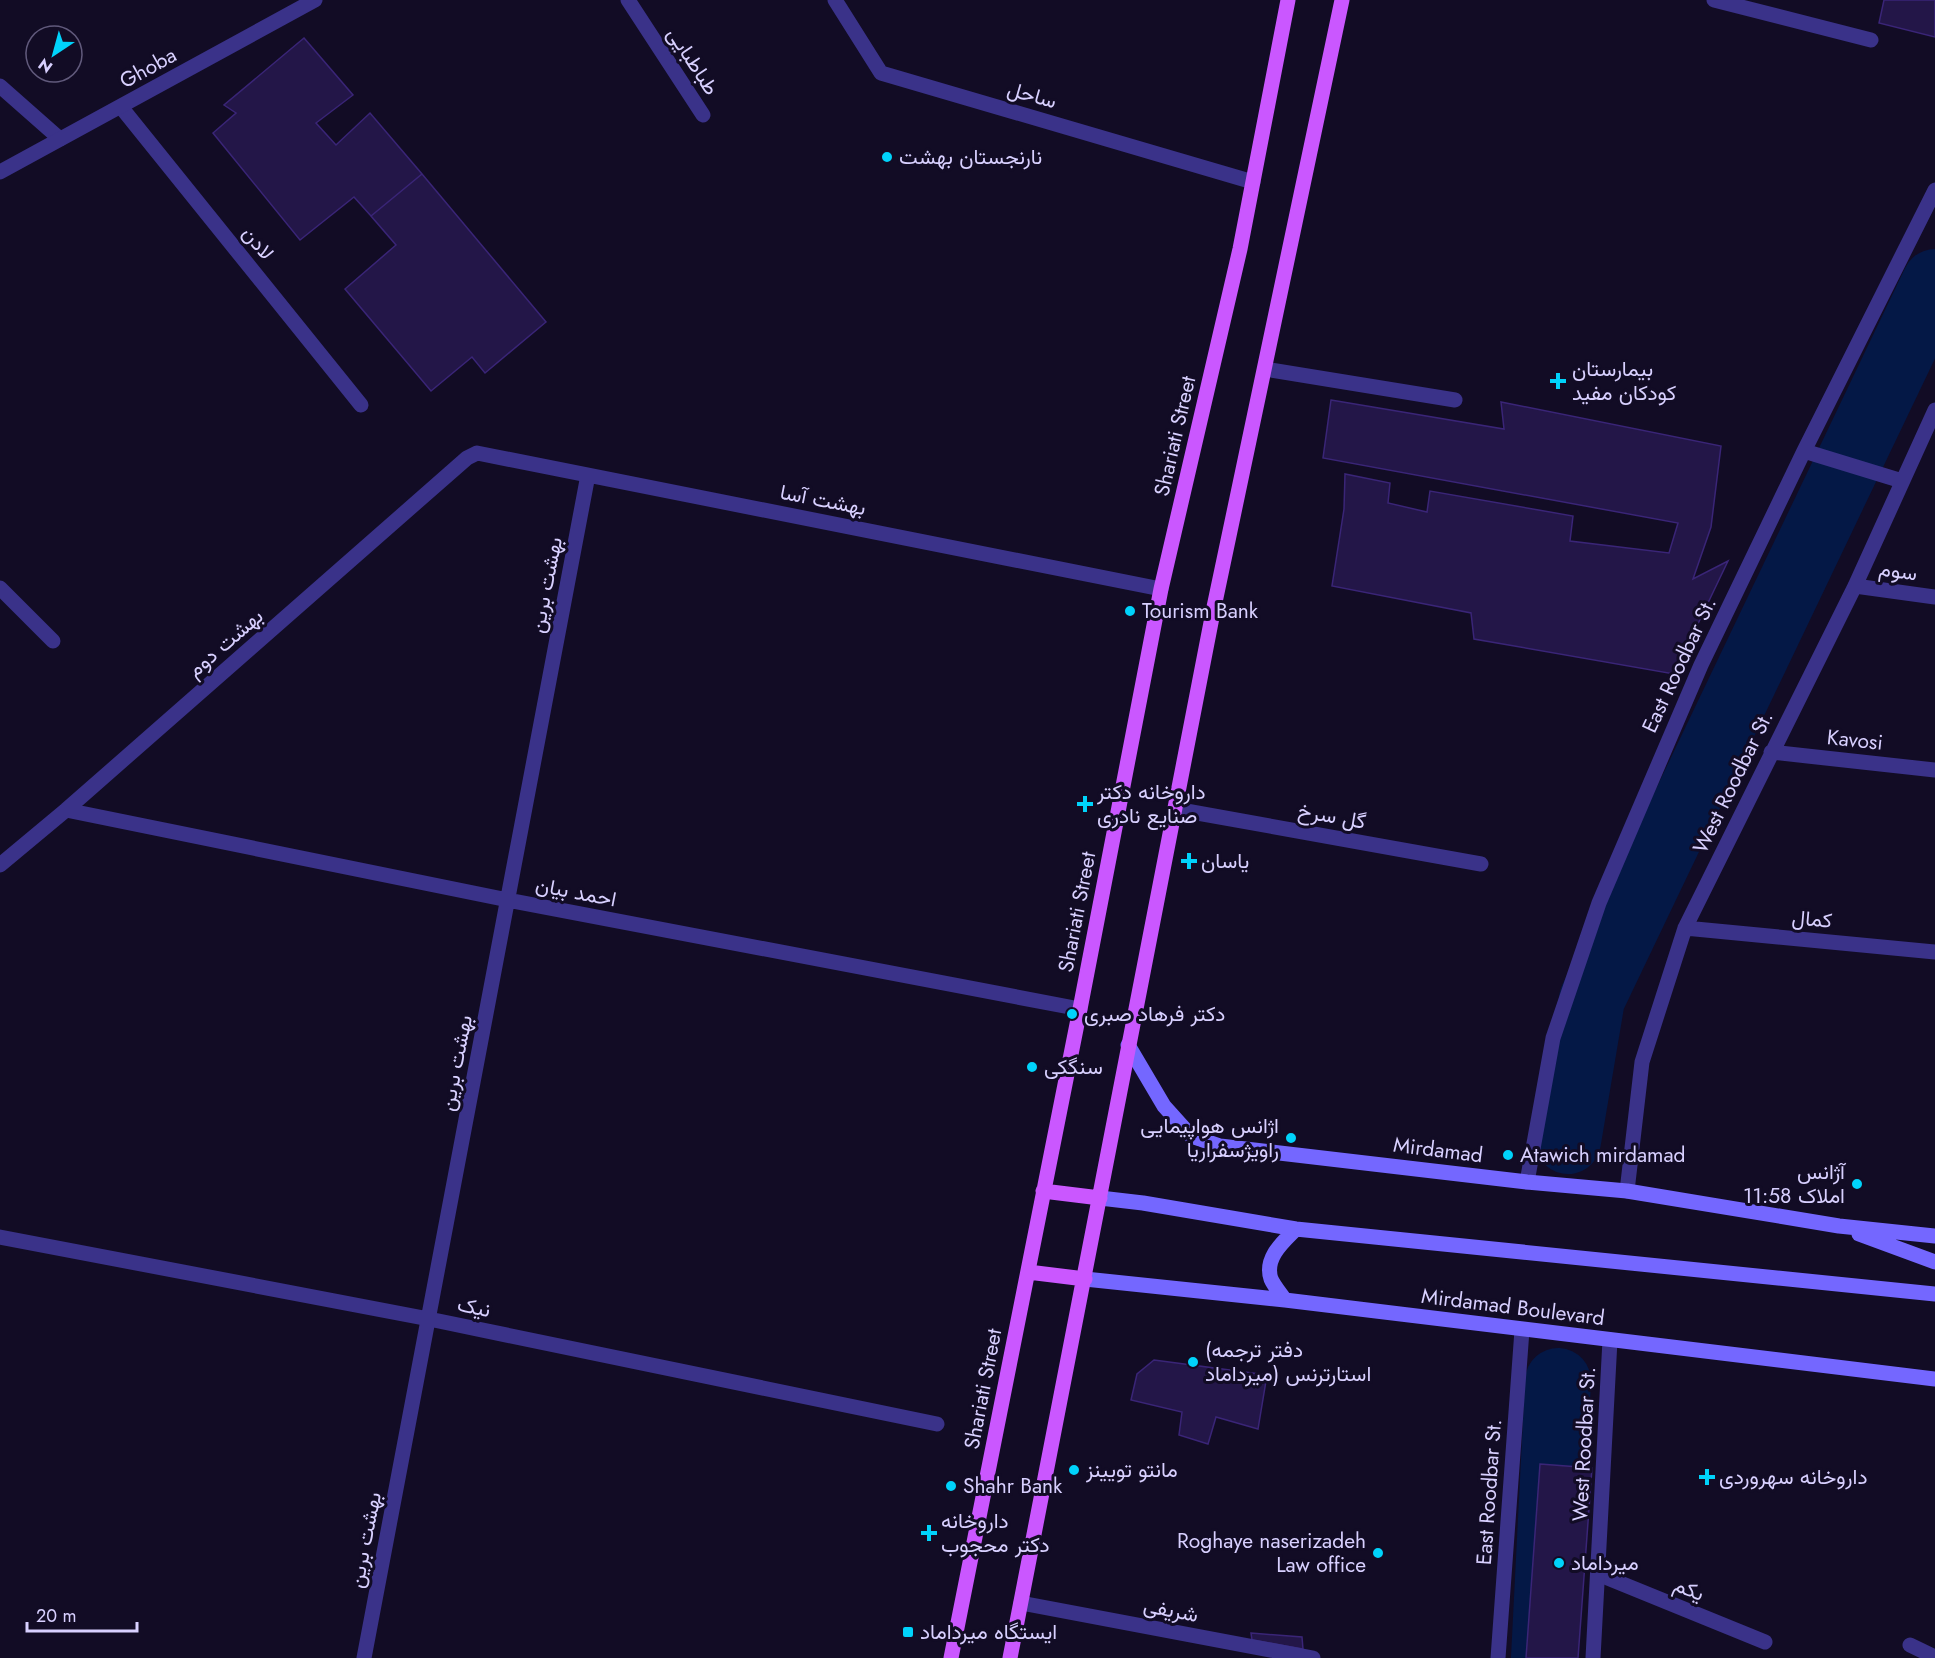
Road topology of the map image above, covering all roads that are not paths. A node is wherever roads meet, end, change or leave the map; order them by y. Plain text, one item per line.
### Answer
1 (315, 0) edge
2 (628, 0) edge
3 (835, 0) edge
4 (1288, 0) edge
5 (1342, 0) edge
6 (1714, 0) edge
7 (1870, 40) dead end
8 (0, 86) edge
9 (121, 106) junction
10 (703, 115) dead end
11 (60, 139) junction
12 (0, 172) edge
13 (1253, 182) junction
14 (1935, 190) edge
15 (1265, 369) junction
16 (1455, 400) dead end
17 (361, 405) dead end
18 (1935, 410) edge
19 (1804, 451) junction
20 (477, 453) joint
21 (588, 475) junction
22 (1902, 481) junction
23 (1855, 586) junction
24 (0, 588) edge
25 (1161, 589) junction
26 (1935, 597) edge
27 (53, 641) dead end
28 (1771, 752) junction
29 (1935, 770) edge
30 (1175, 809) junction
31 (66, 810) junction
32 (1481, 864) dead end
33 (0, 865) edge
34 (508, 900) junction
35 (1685, 928) junction
36 (1935, 951) edge
37 (1080, 1009) junction
38 (1128, 1045) junction
39 (1527, 1182) junction
40 (1043, 1191) junction
41 (1627, 1191) junction
42 (1100, 1198) junction
43 (1839, 1226) junction
44 (1296, 1229) junction
45 (1935, 1236) edge
46 (0, 1237) edge
47 (1935, 1262) edge
48 (1028, 1272) junction
49 (1085, 1279) junction
50 (1935, 1294) edge
51 (1285, 1300) junction
52 (429, 1319) junction
53 (1522, 1330) junction
54 (1610, 1340) junction
55 (1935, 1379) edge
56 (937, 1424) dead end
57 (1598, 1574) junction
58 (1020, 1603) junction
59 (1765, 1642) dead end
60 (1910, 1645) dead end
61 (1935, 1657) edge
62 (364, 1658) edge
63 (951, 1658) edge
64 (1010, 1658) edge
65 (1313, 1658) edge
66 (1498, 1658) edge
67 (1593, 1658) edge

1 - 9 street, Ghoba
2 - 10 street, طباطبایی
3 - 13 street, ساحل
4 - 13 main road, Shariati Street
5 - 15 main road
6 - 7 street
8 - 11 street
9 - 11 street, Ghoba
9 - 17 street, لادن
11 - 12 street, Ghoba
13 - 25 main road, Shariati Street
14 - 19 street, East Roodbar St.
15 - 16 street
15 - 30 main road
18 - 22 street, West Roodbar St.
19 - 22 street
19 - 39 street, East Roodbar St.
20 - 21 street, بهشت آسا
20 - 31 street, بهشت دوم
21 - 25 street, بهشت آسا
21 - 34 street, بهشت برین
22 - 23 street, West Roodbar St.
23 - 26 street, سوم
23 - 28 street, West Roodbar St.
24 - 27 street
25 - 37 main road, Shariati Street
28 - 29 street, Kavosi
28 - 35 street, West Roodbar St.
30 - 32 street, گل سرخ
30 - 38 main road
31 - 33 street, بهشت دوم
31 - 34 street, احمد بیان
34 - 37 street, احمد بیان
34 - 52 street, بهشت برین
35 - 36 street, کمال
35 - 41 street, West Roodbar St.
37 - 40 main road, Shariati Street
38 - 39 main road, Mirdamad
38 - 42 main road
39 - 41 main road, Mirdamad
40 - 42 main road
40 - 48 main road, Shariati Street
41 - 43 main road, Mirdamad
42 - 44 main road
42 - 49 main road
43 - 45 main road, Mirdamad
43 - 47 main road
44 - 50 main road
44 - 51 main road
46 - 52 street, نیک
48 - 49 main road
48 - 63 main road, Shariati Street
49 - 51 main road, Mirdamad Boulevard
49 - 58 main road
51 - 53 main road, Mirdamad Boulevard
52 - 56 street, نیک
52 - 62 street, بهشت برین
53 - 54 main road, Mirdamad Boulevard
53 - 66 street, East Roodbar St.
54 - 55 main road, Mirdamad Boulevard
54 - 57 street, West Roodbar St.
57 - 59 street, یکم
57 - 67 street, West Roodbar St.
58 - 64 main road
58 - 65 street, شریفی
60 - 61 street

